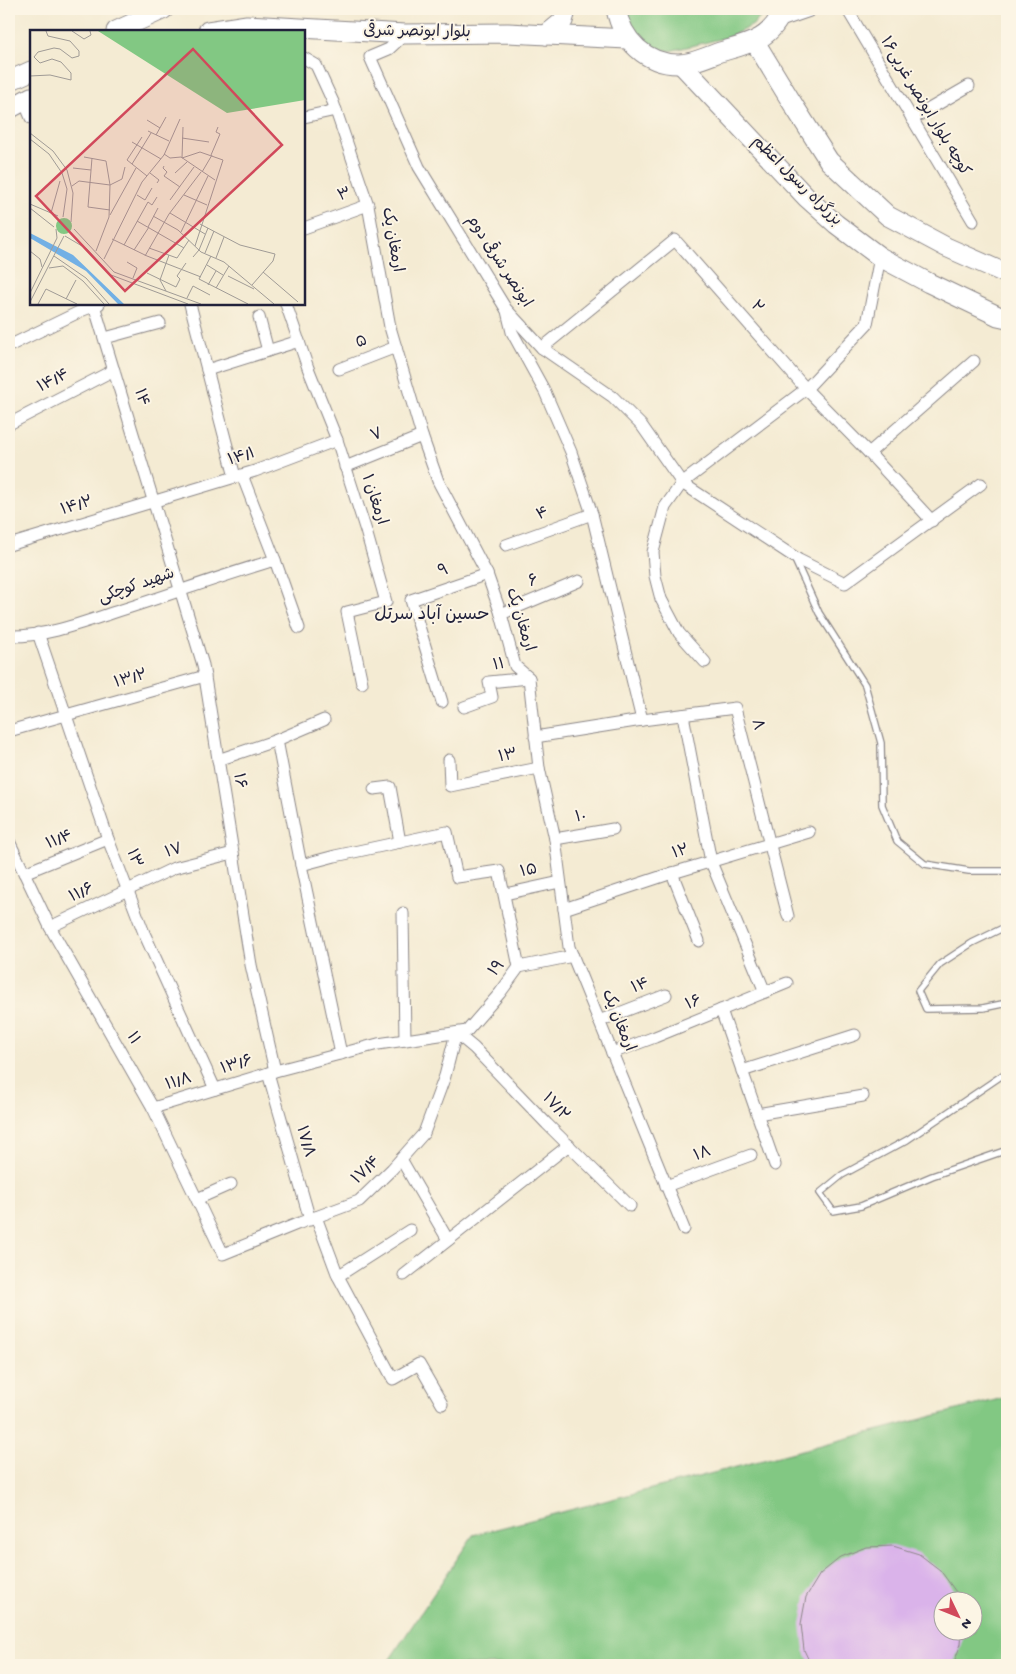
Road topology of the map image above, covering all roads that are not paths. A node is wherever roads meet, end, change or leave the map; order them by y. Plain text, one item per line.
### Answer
1 (164, 9) edge
2 (564, 9) edge
3 (616, 9) edge
4 (808, 9) edge
5 (847, 9) edge
6 (781, 14) edge
7 (118, 30) edge
8 (214, 30) edge
9 (405, 34) junction
10 (546, 34) junction
11 (627, 39) junction
12 (755, 42) junction
13 (305, 59) edge
14 (681, 64) junction
15 (30, 71) edge
16 (9, 81) edge
17 (969, 86) dead end
18 (336, 110) junction
19 (305, 117) edge
20 (912, 119) junction
21 (368, 205) junction
22 (973, 221) dead end
23 (305, 228) edge
24 (880, 257) junction
25 (1007, 274) edge
26 (96, 305) edge
27 (190, 305) edge
28 (286, 305) edge
29 (506, 309) junction
30 (259, 317) dead end
31 (1007, 318) edge
32 (160, 323) dead end
33 (104, 338) junction
34 (299, 341) junction
35 (9, 346) edge
36 (396, 347) junction
37 (542, 348) junction
38 (268, 351) junction
39 (974, 361) dead end
40 (339, 369) dead end
41 (114, 370) junction
42 (208, 370) junction
43 (806, 389) junction
44 (9, 424) edge
45 (422, 436) junction
46 (337, 440) junction
47 (869, 453) junction
48 (345, 467) junction
49 (238, 476) junction
50 (682, 483) junction
51 (981, 484) dead end
52 (154, 501) junction
53 (592, 514) junction
54 (932, 521) junction
55 (9, 545) edge
56 (506, 545) dead end
57 (793, 556) junction
58 (275, 560) junction
59 (487, 574) junction
60 (579, 581) dead end
61 (181, 590) junction
62 (501, 614) junction
63 (299, 628) dead end
64 (38, 633) junction
65 (9, 636) edge
66 (705, 662) dead end
67 (205, 676) junction
68 (528, 678) junction
69 (362, 683) dead end
70 (442, 702) dead end
71 (464, 707) dead end
72 (66, 715) junction
73 (683, 715) junction
74 (324, 720) dead end
75 (642, 720) junction
76 (9, 732) edge
77 (535, 737) junction
78 (277, 740) junction
79 (218, 760) junction
80 (449, 760) dead end
81 (539, 768) junction
82 (374, 789) dead end
83 (613, 829) dead end
84 (809, 832) dead end
85 (108, 839) junction
86 (555, 839) junction
87 (9, 841) edge
88 (400, 842) junction
89 (770, 844) junction
90 (233, 853) junction
91 (711, 862) junction
92 (301, 865) junction
93 (1007, 871) edge
94 (24, 873) junction
95 (672, 873) junction
96 (560, 882) junction
97 (128, 890) junction
98 (505, 894) junction
99 (564, 909) junction
100 (403, 913) dead end
101 (788, 916) dead end
102 (50, 926) junction
103 (1007, 926) edge
104 (699, 941) dead end
105 (573, 956) junction
106 (519, 967) junction
107 (787, 983) dead end
108 (765, 992) junction
109 (666, 995) dead end
110 (1007, 1003) edge
111 (721, 1010) junction
112 (599, 1021) junction
113 (461, 1032) junction
114 (855, 1035) dead end
115 (405, 1040) junction
116 (612, 1052) junction
117 (341, 1054) junction
118 (742, 1071) junction
119 (271, 1072) junction
120 (1007, 1072) edge
121 (215, 1089) junction
122 (863, 1096) dead end
123 (153, 1108) junction
124 (758, 1114) junction
125 (569, 1145) junction
126 (1007, 1150) edge
127 (752, 1155) dead end
128 (401, 1159) junction
129 (775, 1165) dead end
130 (231, 1184) dead end
131 (666, 1186) junction
132 (197, 1199) junction
133 (630, 1206) dead end
134 (313, 1218) junction
135 (684, 1229) dead end
136 (410, 1230) dead end
137 (448, 1240) junction
138 (223, 1254) joint
139 (338, 1276) junction
140 (404, 1276) dead end
141 (442, 1404) dead end

1 - 7 highway
2 - 10 highway
3 - 11 highway
4 - 6 main road
5 - 20 street, کوچه بلوار ابونصر غربی۱۶
6 - 12 highway
8 - 9 highway, بلوار ابونصر شرقی
9 - 10 highway, بلوار ابونصر شرقی
9 - 29 street, ابونصر شرقی دوم
10 - 11 highway, بلوار ابونصر شرقی
11 - 14 highway
12 - 14 highway
12 - 25 highway
13 - 18 street, ارمغان یک
14 - 24 highway, بزرگراه رسول اعظم
15 - 16 highway
17 - 20 street
18 - 19 street
18 - 21 street, ارمغان یک
20 - 22 street, کوچه بلوار ابونصر غربی۱۶
21 - 23 street, ۳
21 - 36 street, ارمغان یک
24 - 31 highway, بزرگراه رسول اعظم
24 - 43 street
26 - 33 street, ۱۴
26 - 35 street
27 - 42 street
28 - 34 street, ارمغان ۱
29 - 37 street, ابونصر شرقی دوم
29 - 53 street
30 - 38 street
32 - 33 street
33 - 41 street, ۱۴
34 - 38 street
34 - 46 street, ارمغان ۱
36 - 40 street, ۵
36 - 45 street, ارمغان یک
37 - 43 street, ۲
37 - 50 street, ابونصر شرقی دوم
38 - 42 street
39 - 47 street
41 - 44 street, ۱۴/۴
41 - 52 street, ۱۴
42 - 49 street
43 - 47 street, ۲
43 - 50 street
45 - 48 street, ۷
45 - 59 street, ارمغان یک
46 - 48 street, ارمغان ۱
46 - 49 street, ۱۴/۱
47 - 54 street, ۲
48 - 69 street, ارمغان ۱
49 - 52 street, ۱۴/۱
49 - 58 street
50 - 57 street
50 - 66 street
51 - 54 street
52 - 55 street, ۱۴/۲
52 - 61 street, ۱۶
53 - 56 street, ۴
53 - 75 street
54 - 57 street
57 - 93 lane
58 - 61 street, شهید کوچکی
58 - 63 street
59 - 62 street, ارمغان یک
59 - 70 street, ۹
60 - 62 street, ۶
61 - 64 street, شهید کوچکی
61 - 67 street, ۱۶
62 - 68 street, ارمغان یک
64 - 65 street, شهید کوچکی
64 - 72 street, ۱۳
67 - 72 street, ۱۳/۲
67 - 79 street, ۱۶
68 - 71 street, ۱۱
68 - 77 street, ارمغان یک
72 - 76 street, ۱۳/۲
72 - 85 street, ۱۳
73 - 75 street, ۸
73 - 89 street, ۸
73 - 91 street
74 - 78 street
75 - 77 street, ۸
77 - 81 street, ارمغان یک
78 - 79 street
78 - 92 street
79 - 90 street, ۱۶
80 - 81 street, ۱۳
81 - 86 street, ارمغان یک
82 - 88 street
83 - 86 street, ۱۰
84 - 89 street, ۱۲
85 - 94 street, ۱۱/۴
85 - 97 street, ۱۳
86 - 96 street, ارمغان یک
87 - 94 street, ۱۱
88 - 92 street
88 - 98 street
89 - 91 street, ۱۲
89 - 101 street, ۸
90 - 97 street, ۱۷
90 - 119 street, ۱۶
91 - 95 street, ۱۲
91 - 108 street
92 - 117 street
94 - 102 street, ۱۱
95 - 99 street, ۱۲
95 - 104 street
96 - 98 street, ۱۵
96 - 99 street, ارمغان یک
97 - 102 street, ۱۱/۶
97 - 121 street, ۱۳
98 - 106 street
99 - 105 street, ارمغان یک
100 - 115 street
102 - 123 street, ۱۱
103 - 110 lane
105 - 106 street, ۱۹
105 - 112 street, ارمغان یک
106 - 113 street, ۱۹
107 - 108 street, ۱۶
108 - 111 street, ۱۶
109 - 112 street, ۱۴
111 - 116 street, ۱۶
111 - 118 street
112 - 116 street, ارمغان یک
113 - 115 street, ۱۳/۶
113 - 125 street, ۱۷/۲
113 - 128 street, ۱۷/۴
114 - 118 street
115 - 117 street, ۱۳/۶
116 - 131 street, ارمغان یک
117 - 119 street, ۱۳/۶
118 - 124 street
119 - 121 street, ۱۳/۶
119 - 134 street, ۱۷/۸
120 - 126 lane
121 - 123 street, ۱۱/۸
122 - 124 street
123 - 132 street, ۱۱
124 - 129 street
125 - 133 street, ۱۷/۲
125 - 137 street
127 - 131 street, ۱۸
128 - 134 street, ۱۷/۴
128 - 137 street
130 - 132 street
131 - 135 street, ارمغان یک
132 - 138 street, ۱۱
134 - 138 street, ۱۷/۴
134 - 139 street, ۱۷/۸
136 - 139 street
137 - 140 street
139 - 141 street, ۱۷/۸

